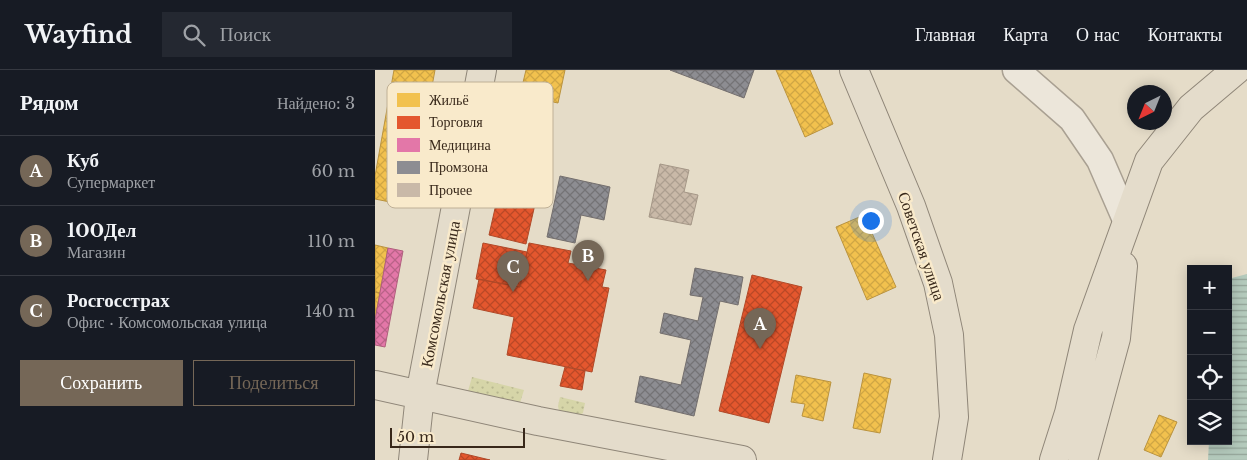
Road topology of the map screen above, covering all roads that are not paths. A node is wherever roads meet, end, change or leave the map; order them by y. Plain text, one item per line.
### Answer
1 (854, 70) edge
2 (1016, 70) edge
3 (1235, 70) edge
4 (456, 208) edge
5 (1127, 222) junction
6 (375, 385) edge
7 (420, 396) junction
8 (413, 460) edge
9 (742, 460) edge
10 (947, 460) edge
11 (1054, 460) edge
12 (1083, 460) edge

1 - 10 main road, Советская улица
2 - 5 street
3 - 5 main road
4 - 7 main road, Комсомольская улица
5 - 11 main road
5 - 12 main road
6 - 7 main road
7 - 8 main road, Комсомольская улица
7 - 9 main road

